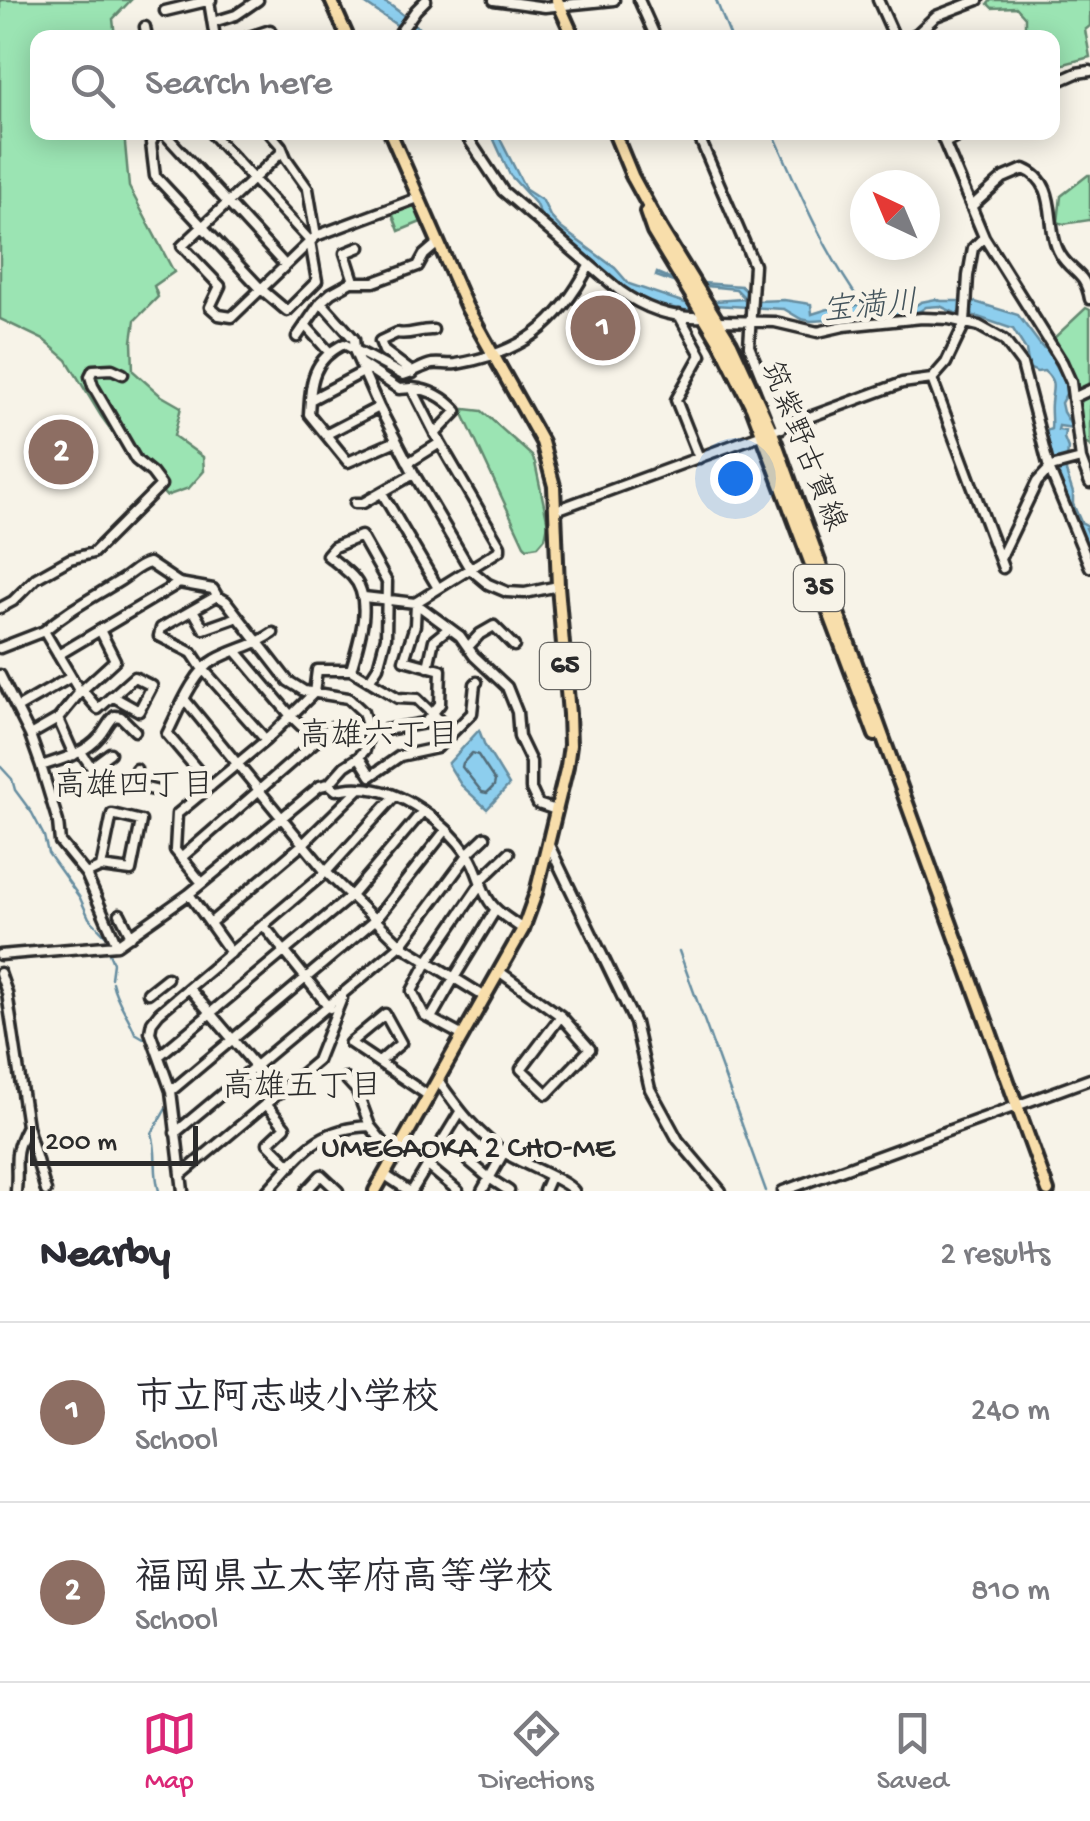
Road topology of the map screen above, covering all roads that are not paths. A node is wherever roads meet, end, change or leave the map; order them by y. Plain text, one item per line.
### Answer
1 (210, 0) edge
2 (258, 0) edge
3 (331, 0) edge
4 (426, 0) edge
5 (494, 0) edge
6 (614, 0) edge
7 (640, 0) edge
8 (878, 0) edge
9 (978, 0) edge
10 (193, 2) edge
11 (558, 3) edge
12 (166, 10) dead end
13 (212, 22) junction
14 (145, 27) dead end
15 (146, 30) edge
16 (214, 30) edge
17 (344, 30) edge
18 (401, 30) edge
19 (570, 30) edge
20 (653, 30) edge
21 (891, 30) edge
22 (922, 30) edge
23 (1090, 71) edge
24 (1060, 81) edge
25 (153, 140) edge
26 (167, 140) edge
27 (217, 140) edge
28 (275, 140) edge
29 (393, 140) edge
30 (469, 140) edge
31 (617, 140) edge
32 (700, 140) edge
33 (944, 140) edge
34 (951, 140) edge
35 (945, 143) junction
36 (283, 151) junction
37 (252, 179) junction
38 (418, 198) junction
39 (227, 203) junction
40 (970, 206) junction
41 (204, 226) junction
42 (984, 238) junction
43 (313, 239) junction
44 (438, 243) junction
45 (360, 247) dead end
46 (285, 265) junction
47 (589, 266) junction
48 (1086, 274) edge
49 (354, 281) junction
50 (261, 290) junction
51 (1090, 300) edge
52 (321, 302) junction
53 (679, 315) junction
54 (709, 315) junction
55 (751, 320) junction
56 (965, 321) junction
57 (305, 325) junction
58 (433, 330) dead end
59 (297, 337) dead end
60 (354, 348) junction
61 (330, 353) junction
62 (492, 356) junction
63 (359, 362) junction
64 (364, 372) junction
65 (413, 372) junction
66 (123, 374) dead end
67 (932, 379) junction
68 (412, 388) junction
69 (1090, 390) edge
70 (1073, 398) junction
71 (310, 400) junction
72 (380, 407) junction
73 (772, 432) junction
74 (327, 434) junction
75 (438, 438) junction
76 (396, 441) junction
77 (698, 458) junction
78 (1080, 459) junction
79 (408, 462) junction
80 (1050, 468) junction
81 (414, 474) junction
82 (1090, 484) edge
83 (382, 493) junction
84 (355, 502) dead end
85 (556, 510) junction
86 (1090, 567) edge
87 (470, 569) junction
88 (179, 583) junction
89 (558, 586) junction
90 (438, 588) junction
91 (217, 596) junction
92 (364, 597) junction
93 (388, 600) junction
94 (416, 604) junction
95 (0, 608) edge
96 (193, 610) junction
97 (238, 617) junction
98 (449, 628) junction
99 (100, 630) junction
100 (44, 631) junction
101 (273, 633) dead end
102 (258, 644) junction
103 (514, 646) dead end
104 (468, 647) junction
105 (0, 648) edge
106 (237, 652) junction
107 (58, 654) junction
108 (428, 667) junction
109 (202, 668) junction
110 (350, 670) junction
111 (0, 675) edge
112 (70, 677) junction
113 (369, 681) junction
114 (477, 682) dead end
115 (81, 691) junction
116 (314, 693) junction
117 (112, 696) junction
118 (185, 700) junction
119 (17, 708) junction
120 (434, 714) junction
121 (291, 716) junction
122 (58, 719) junction
123 (332, 727) dead end
124 (135, 731) dead end
125 (370, 733) junction
126 (452, 733) junction
127 (30, 736) junction
128 (266, 740) junction
129 (317, 741) junction
130 (110, 753) dead end
131 (78, 754) junction
132 (358, 757) junction
133 (238, 764) junction
134 (41, 766) junction
135 (91, 767) junction
136 (136, 769) dead end
137 (373, 780) dead end
138 (132, 784) junction
139 (328, 784) junction
140 (211, 786) junction
141 (360, 788) junction
142 (260, 790) junction
143 (158, 791) dead end
144 (381, 791) junction
145 (395, 796) junction
146 (556, 810) junction
147 (423, 811) junction
148 (282, 818) junction
149 (446, 830) junction
150 (485, 837) dead end
151 (303, 844) junction
152 (548, 844) junction
153 (509, 852) dead end
154 (468, 854) junction
155 (181, 858) junction
156 (101, 867) junction
157 (326, 872) junction
158 (86, 874) junction
159 (482, 881) junction
160 (202, 883) junction
161 (189, 894) junction
162 (350, 896) junction
163 (496, 909) junction
164 (120, 914) dead end
165 (375, 920) junction
166 (210, 923) junction
167 (264, 926) junction
168 (524, 929) junction
169 (131, 936) junction
170 (116, 944) junction
171 (402, 945) junction
172 (231, 952) junction
173 (284, 952) junction
174 (0, 955) edge
175 (428, 962) junction
176 (500, 972) junction
177 (0, 973) edge
178 (167, 978) dead end
179 (306, 978) junction
180 (454, 978) junction
181 (189, 988) junction
182 (148, 994) dead end
183 (485, 997) junction
184 (332, 1010) junction
185 (211, 1014) junction
186 (561, 1016) junction
187 (432, 1018) junction
188 (463, 1036) junction
189 (233, 1040) junction
190 (159, 1056) junction
191 (378, 1062) junction
192 (256, 1067) junction
193 (345, 1078) dead end
194 (1090, 1079) edge
195 (438, 1080) junction
196 (172, 1091) junction
197 (279, 1094) junction
198 (429, 1096) junction
199 (266, 1104) junction
200 (1016, 1106) junction
201 (460, 1112) junction
202 (26, 1126) junction
203 (370, 1126) junction
204 (175, 1132) junction
205 (443, 1140) junction
206 (504, 1152) junction
207 (394, 1156) junction
208 (291, 1166) junction
209 (428, 1166) junction
210 (181, 1175) junction
211 (387, 1176) junction
212 (550, 1177) junction
213 (489, 1178) junction
214 (16, 1191) edge
215 (46, 1191) edge
216 (183, 1191) edge
217 (267, 1191) edge
218 (306, 1191) edge
219 (338, 1191) edge
220 (374, 1191) edge
221 (400, 1191) edge
222 (411, 1191) edge
223 (458, 1191) edge
224 (482, 1191) edge
225 (509, 1191) edge
226 (544, 1191) edge
227 (574, 1191) edge
228 (721, 1191) edge
229 (783, 1191) edge
230 (1048, 1191) edge

1 - 10 street
1 - 13 street
2 - 13 street
3 - 17 main road
4 - 18 street
5 - 11 street
6 - 11 street
7 - 20 street
8 - 21 street
9 - 22 street
10 - 12 street
11 - 19 main road
13 - 16 street
14 - 15 street
23 - 24 street
25 - 41 street
26 - 39 street
27 - 37 street
28 - 36 street
29 - 38 main road, 65
30 - 47 street
31 - 54 main road, 筑紫野古賀線 / 35
32 - 55 street
33 - 35 street
34 - 35 street
35 - 40 street
36 - 37 street
36 - 43 street
37 - 39 street
37 - 43 street
38 - 43 street
38 - 44 main road, 65
39 - 41 street
39 - 46 street
40 - 42 street
40 - 48 street
41 - 50 street
41 - 50 street
42 - 56 street
42 - 70 street
43 - 46 street
43 - 50 street
44 - 49 street
44 - 62 main road, 65
45 - 49 street
46 - 50 street
47 - 53 street
47 - 62 street
48 - 51 street
49 - 52 street
52 - 57 street
52 - 60 street
53 - 54 street
53 - 77 street
54 - 55 street
54 - 73 main road, 筑紫野古賀線 / 35
55 - 56 street
55 - 73 street
56 - 67 street
56 - 80 street
57 - 59 street
57 - 61 street
58 - 65 street
60 - 61 street
60 - 63 street
60 - 65 street
61 - 71 street
62 - 65 street
62 - 85 main road, 65
63 - 64 street
63 - 68 street
64 - 71 street
64 - 72 street
66 - 95 street
67 - 73 street
67 - 80 street
68 - 75 street
68 - 75 street
69 - 70 street
70 - 78 street
71 - 74 street
72 - 74 street
72 - 76 street
73 - 77 street
73 - 200 main road, 筑紫野古賀線 / 35
74 - 76 street
75 - 79 street
75 - 87 street
76 - 79 street
77 - 85 street
78 - 80 street
78 - 82 street
79 - 81 street
80 - 86 street
81 - 83 street
81 - 87 street
83 - 84 street
83 - 90 street
85 - 89 main road, 65
87 - 89 street
87 - 90 street
88 - 91 street
88 - 99 street
88 - 100 street
89 - 146 main road, 65
90 - 94 street
91 - 96 street
91 - 97 street
92 - 93 street
92 - 93 street
92 - 110 street
93 - 94 street
93 - 113 street
94 - 98 street
94 - 108 street
96 - 97 street
96 - 109 street
97 - 102 street
98 - 104 street
98 - 108 street
99 - 107 street
99 - 115 street
100 - 105 street
100 - 107 street
101 - 102 street
102 - 106 street
102 - 116 street
103 - 104 street
104 - 146 street
106 - 109 street
106 - 121 street
107 - 112 street
108 - 120 street
109 - 118 street
109 - 128 street
110 - 113 street
110 - 116 street
111 - 119 street
112 - 115 street
112 - 119 street
113 - 120 street
114 - 126 street
115 - 117 street
115 - 122 street
116 - 121 street
116 - 125 street
117 - 117 street
118 - 133 street
118 - 140 street
119 - 127 street
120 - 125 street
120 - 126 street
121 - 128 street
121 - 129 street
122 - 127 street
122 - 131 street
123 - 129 street
124 - 131 street
125 - 132 street
126 - 132 street
127 - 134 street
128 - 133 street
129 - 142 street
130 - 135 street
131 - 134 street
131 - 135 street
132 - 139 street
133 - 140 street
133 - 142 street
134 - 158 street
135 - 138 street
136 - 138 street
137 - 144 street
138 - 143 street
139 - 141 street
139 - 148 street
140 - 155 street
141 - 144 street
141 - 151 street
142 - 148 street
142 - 155 street
144 - 145 street
145 - 147 street
145 - 157 street
146 - 152 main road, 65
147 - 149 street
147 - 162 street
148 - 151 street
148 - 160 street
149 - 154 street
149 - 165 street
150 - 154 street
151 - 157 street
151 - 166 street
152 - 168 main road, 65
152 - 228 street
153 - 159 street
154 - 159 street
154 - 171 street
155 - 160 street
156 - 156 street
156 - 158 street
157 - 162 street
157 - 167 street
158 - 170 street
159 - 163 street
159 - 175 street
160 - 161 street
161 - 166 street
161 - 169 street
162 - 165 street
162 - 173 street
163 - 168 street
163 - 180 street
164 - 169 street
165 - 171 street
165 - 179 street
166 - 172 street
167 - 172 street
167 - 173 street
168 - 176 main road, 65
169 - 170 street
170 - 174 street
171 - 175 street
171 - 184 street
172 - 181 street
173 - 179 street
173 - 185 street
175 - 180 street
175 - 187 street
176 - 183 main road, 65
176 - 186 street
177 - 202 street
178 - 182 street
179 - 184 street
179 - 189 street
180 - 183 street
180 - 187 street
181 - 185 street
181 - 190 street
183 - 188 main road, 65
184 - 192 street
184 - 197 street
185 - 189 street
185 - 190 street
186 - 186 street
187 - 188 street
188 - 195 main road, 65
189 - 192 street
189 - 196 street
190 - 196 street
191 - 191 street
191 - 198 street
192 - 197 street
192 - 204 street
193 - 203 street
194 - 200 street
195 - 198 main road, 65
195 - 201 street
196 - 204 street
197 - 199 street
198 - 207 main road, 65
199 - 208 street
199 - 210 street
200 - 229 street
200 - 230 main road, 筑紫野古賀線 / 35
201 - 205 street
201 - 206 street
202 - 214 street
202 - 215 street
203 - 207 street
203 - 208 street
204 - 210 street
205 - 209 street
205 - 213 street
206 - 212 street
206 - 213 street
207 - 211 main road, 65
208 - 217 street
209 - 222 street
209 - 223 street
210 - 216 street
211 - 220 main road, 65
211 - 221 street
211 - 222 street
212 - 226 street
212 - 227 street
213 - 224 street
213 - 225 street
218 - 219 street

